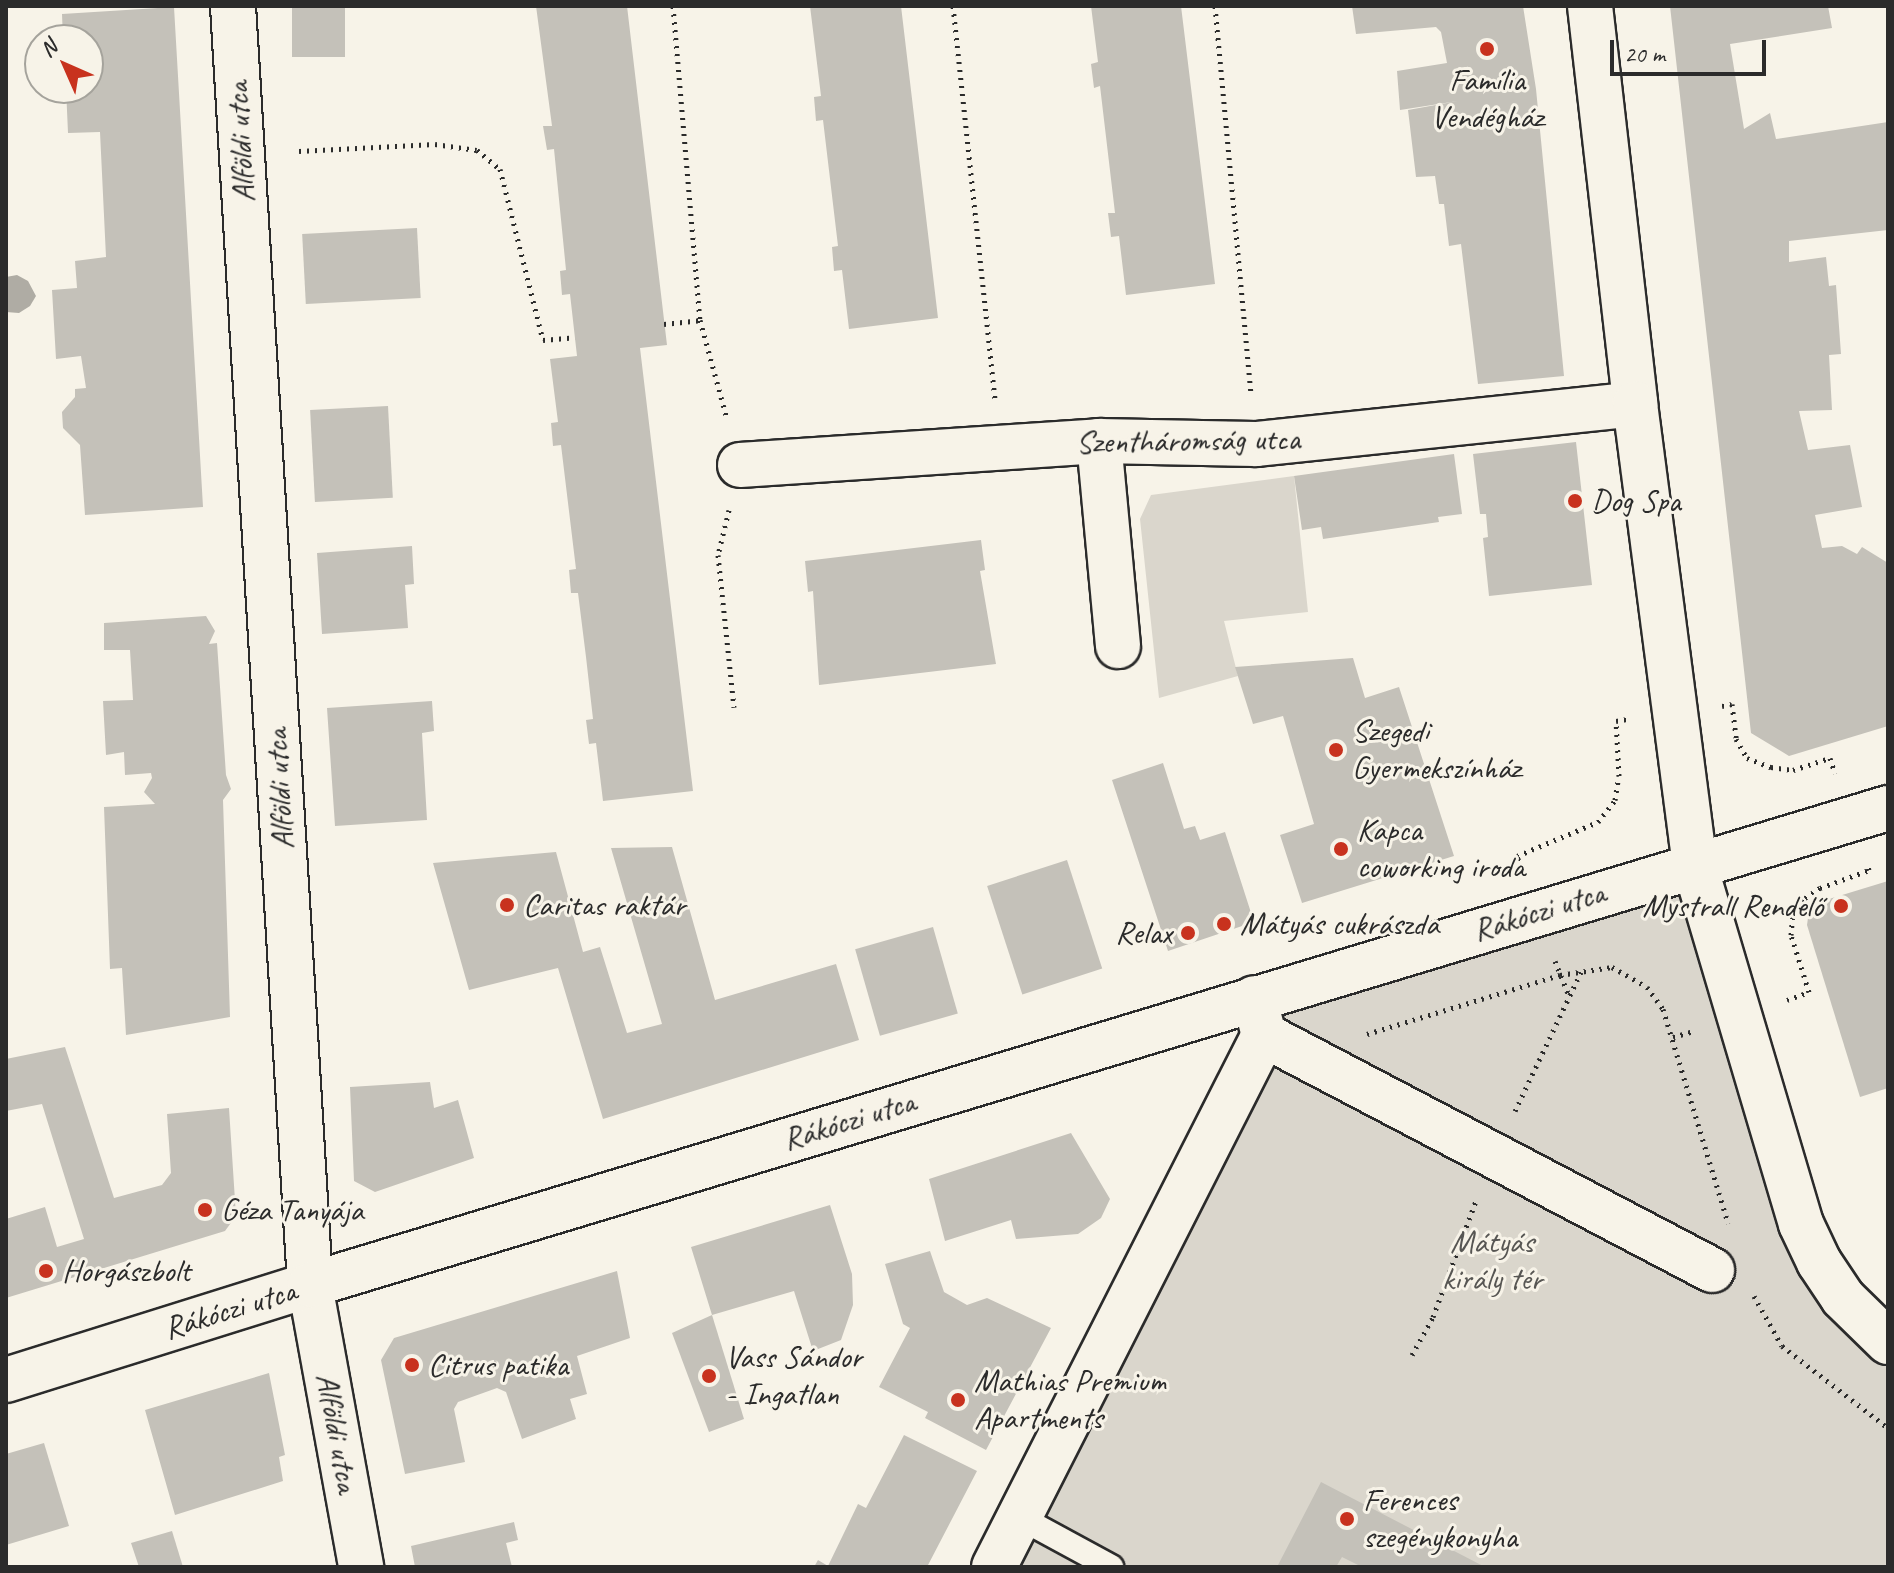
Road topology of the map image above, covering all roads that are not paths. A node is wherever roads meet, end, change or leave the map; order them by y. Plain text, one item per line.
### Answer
1 (233, 6) edge
2 (1590, 6) edge
3 (1635, 404) junction
4 (1099, 441) junction
5 (740, 465) dead end
6 (1118, 646) dead end
7 (1888, 808) edge
8 (1695, 866) junction
9 (1259, 1016) junction
10 (1722, 1252) road end
11 (310, 1285) junction
12 (1888, 1342) edge
13 (6, 1380) edge
14 (1019, 1517) junction
15 (361, 1567) edge
16 (994, 1567) edge
17 (1111, 1567) edge

1 - 11 street, Alföldi utca
2 - 3 street
3 - 4 street, Szentháromság utca
3 - 8 street
4 - 5 street, Szentháromság utca
4 - 6 street
7 - 8 street, Rákóczi utca
8 - 9 street, Rákóczi utca
8 - 12 street
9 - 10 street
9 - 11 street, Rákóczi utca
9 - 14 street
11 - 13 street, Rákóczi utca
11 - 15 street, Alföldi utca
14 - 16 street
14 - 17 lane

